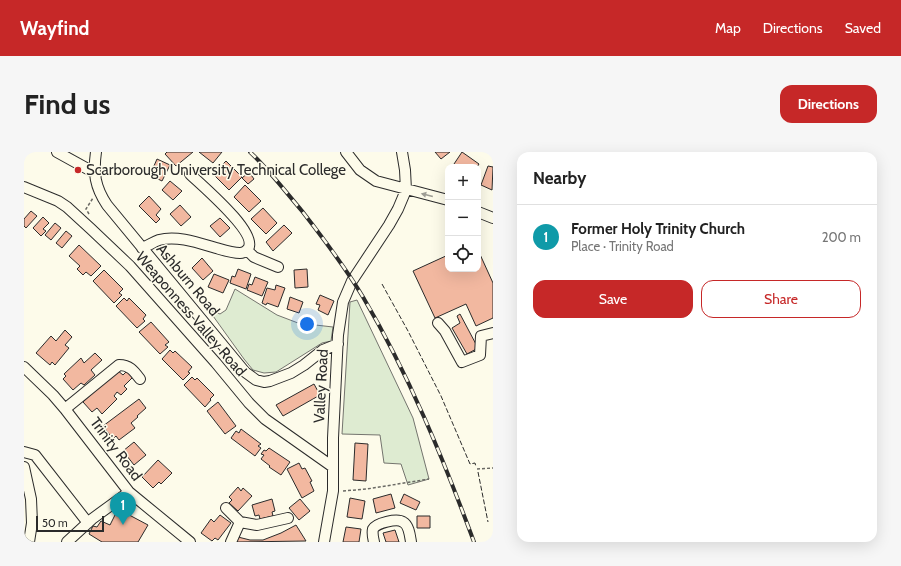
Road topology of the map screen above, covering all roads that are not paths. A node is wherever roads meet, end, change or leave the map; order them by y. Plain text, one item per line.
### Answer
1 (57, 152) edge
2 (346, 152) edge
3 (402, 152) edge
4 (95, 153) edge
5 (95, 173) junction
6 (190, 174) dead end
7 (24, 188) edge
8 (406, 190) junction
9 (445, 199) edge
10 (481, 213) edge
11 (493, 218) edge
12 (142, 248) junction
13 (247, 250) junction
14 (278, 267) dead end
15 (438, 323) dead end
16 (493, 333) edge
17 (338, 344) junction
18 (24, 367) edge
19 (140, 379) dead end
20 (65, 409) junction
21 (24, 452) edge
22 (24, 467) edge
23 (333, 467) junction
24 (129, 492) junction
25 (226, 508) dead end
26 (288, 518) dead end
27 (240, 522) junction
28 (88, 523) junction
29 (29, 542) edge
30 (67, 542) edge
31 (190, 542) edge
32 (231, 542) edge
33 (324, 542) edge
34 (374, 542) edge
35 (412, 542) edge

1 - 5 street
2 - 8 street
3 - 8 street, Valley Road
4 - 5 street, Ashburn Road
5 - 12 street, Ashburn Road
6 - 13 street
7 - 23 street, Weaponness Valley Road
9 -> 8 street
8 - 17 street, Valley Road
10 - 11 street
12 - 13 street
12 - 17 street, Ashburn Road
13 - 14 street
15 - 16 street
17 - 23 street, Valley Road
18 - 20 street, Trinity Road
19 - 20 street
20 - 24 street, Trinity Road
21 - 28 street
22 - 29 street
23 - 33 street, Valley Road
24 - 28 street
24 - 31 street, Trinity Road
25 - 27 street
26 - 27 street
27 - 32 street
28 - 30 street
34 - 35 street

